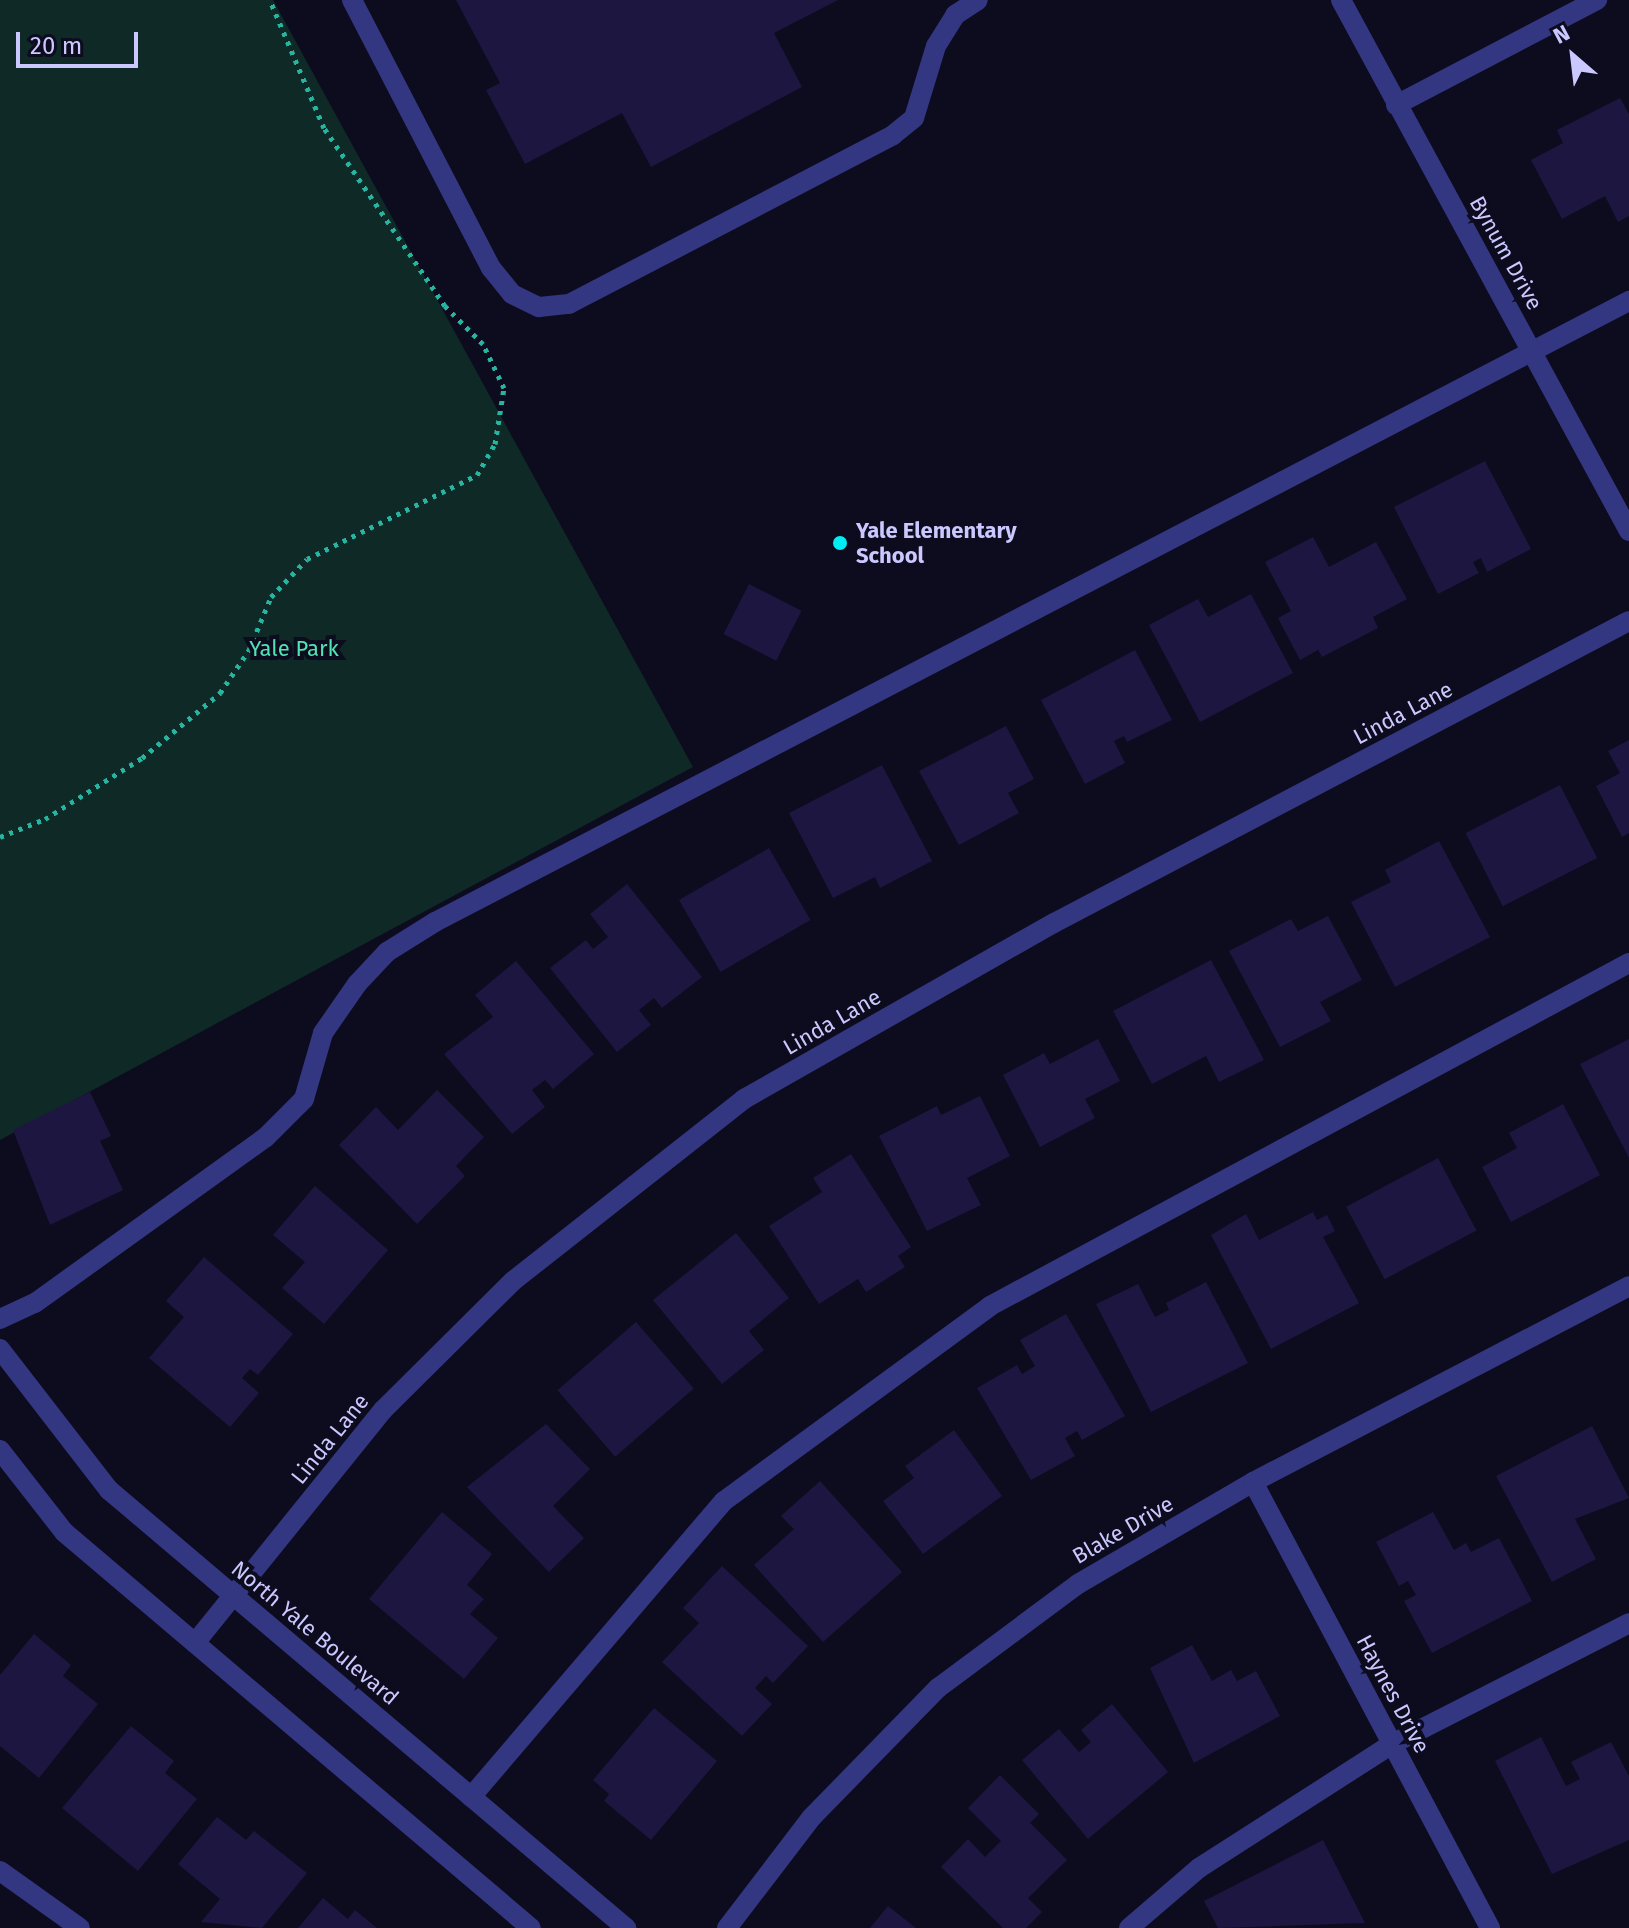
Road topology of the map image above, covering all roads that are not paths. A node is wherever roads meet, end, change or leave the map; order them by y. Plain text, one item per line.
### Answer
1 (352, 0) edge
2 (978, 0) edge
3 (1341, 0) edge
4 (1597, 0) edge
5 (1396, 105) junction
6 (1629, 301) edge
7 (1531, 346) junction
8 (1629, 531) edge
9 (1629, 621) edge
10 (1629, 963) edge
11 (1629, 1286) edge
12 (0, 1319) edge
13 (0, 1349) edge
14 (0, 1450) edge
15 (1253, 1482) junction
16 (235, 1596) junction
17 (1629, 1623) edge
18 (195, 1643) junction
19 (1392, 1744) junction
20 (471, 1797) junction
21 (0, 1871) edge
22 (80, 1928) edge
23 (531, 1928) edge
24 (626, 1928) edge
25 (727, 1928) edge
26 (1129, 1928) edge
27 (1490, 1928) edge

1 - 2 street
3 - 5 street, Bynum Drive
4 - 5 street
5 - 7 street, Bynum Drive
6 - 7 street
7 - 8 street, Bynum Drive
7 - 12 street
9 - 16 street, Linda Lane
10 - 20 street
11 - 15 street, Blake Drive
13 - 16 street, North Yale Boulevard
14 - 18 street
15 - 19 street, Haynes Drive
15 - 25 street, Blake Drive
16 - 18 street, Linda Lane
16 - 20 street, North Yale Boulevard
17 - 19 street
18 - 23 street
19 - 26 street
19 - 27 street, Haynes Drive
20 - 24 street, North Yale Boulevard
21 - 22 street

